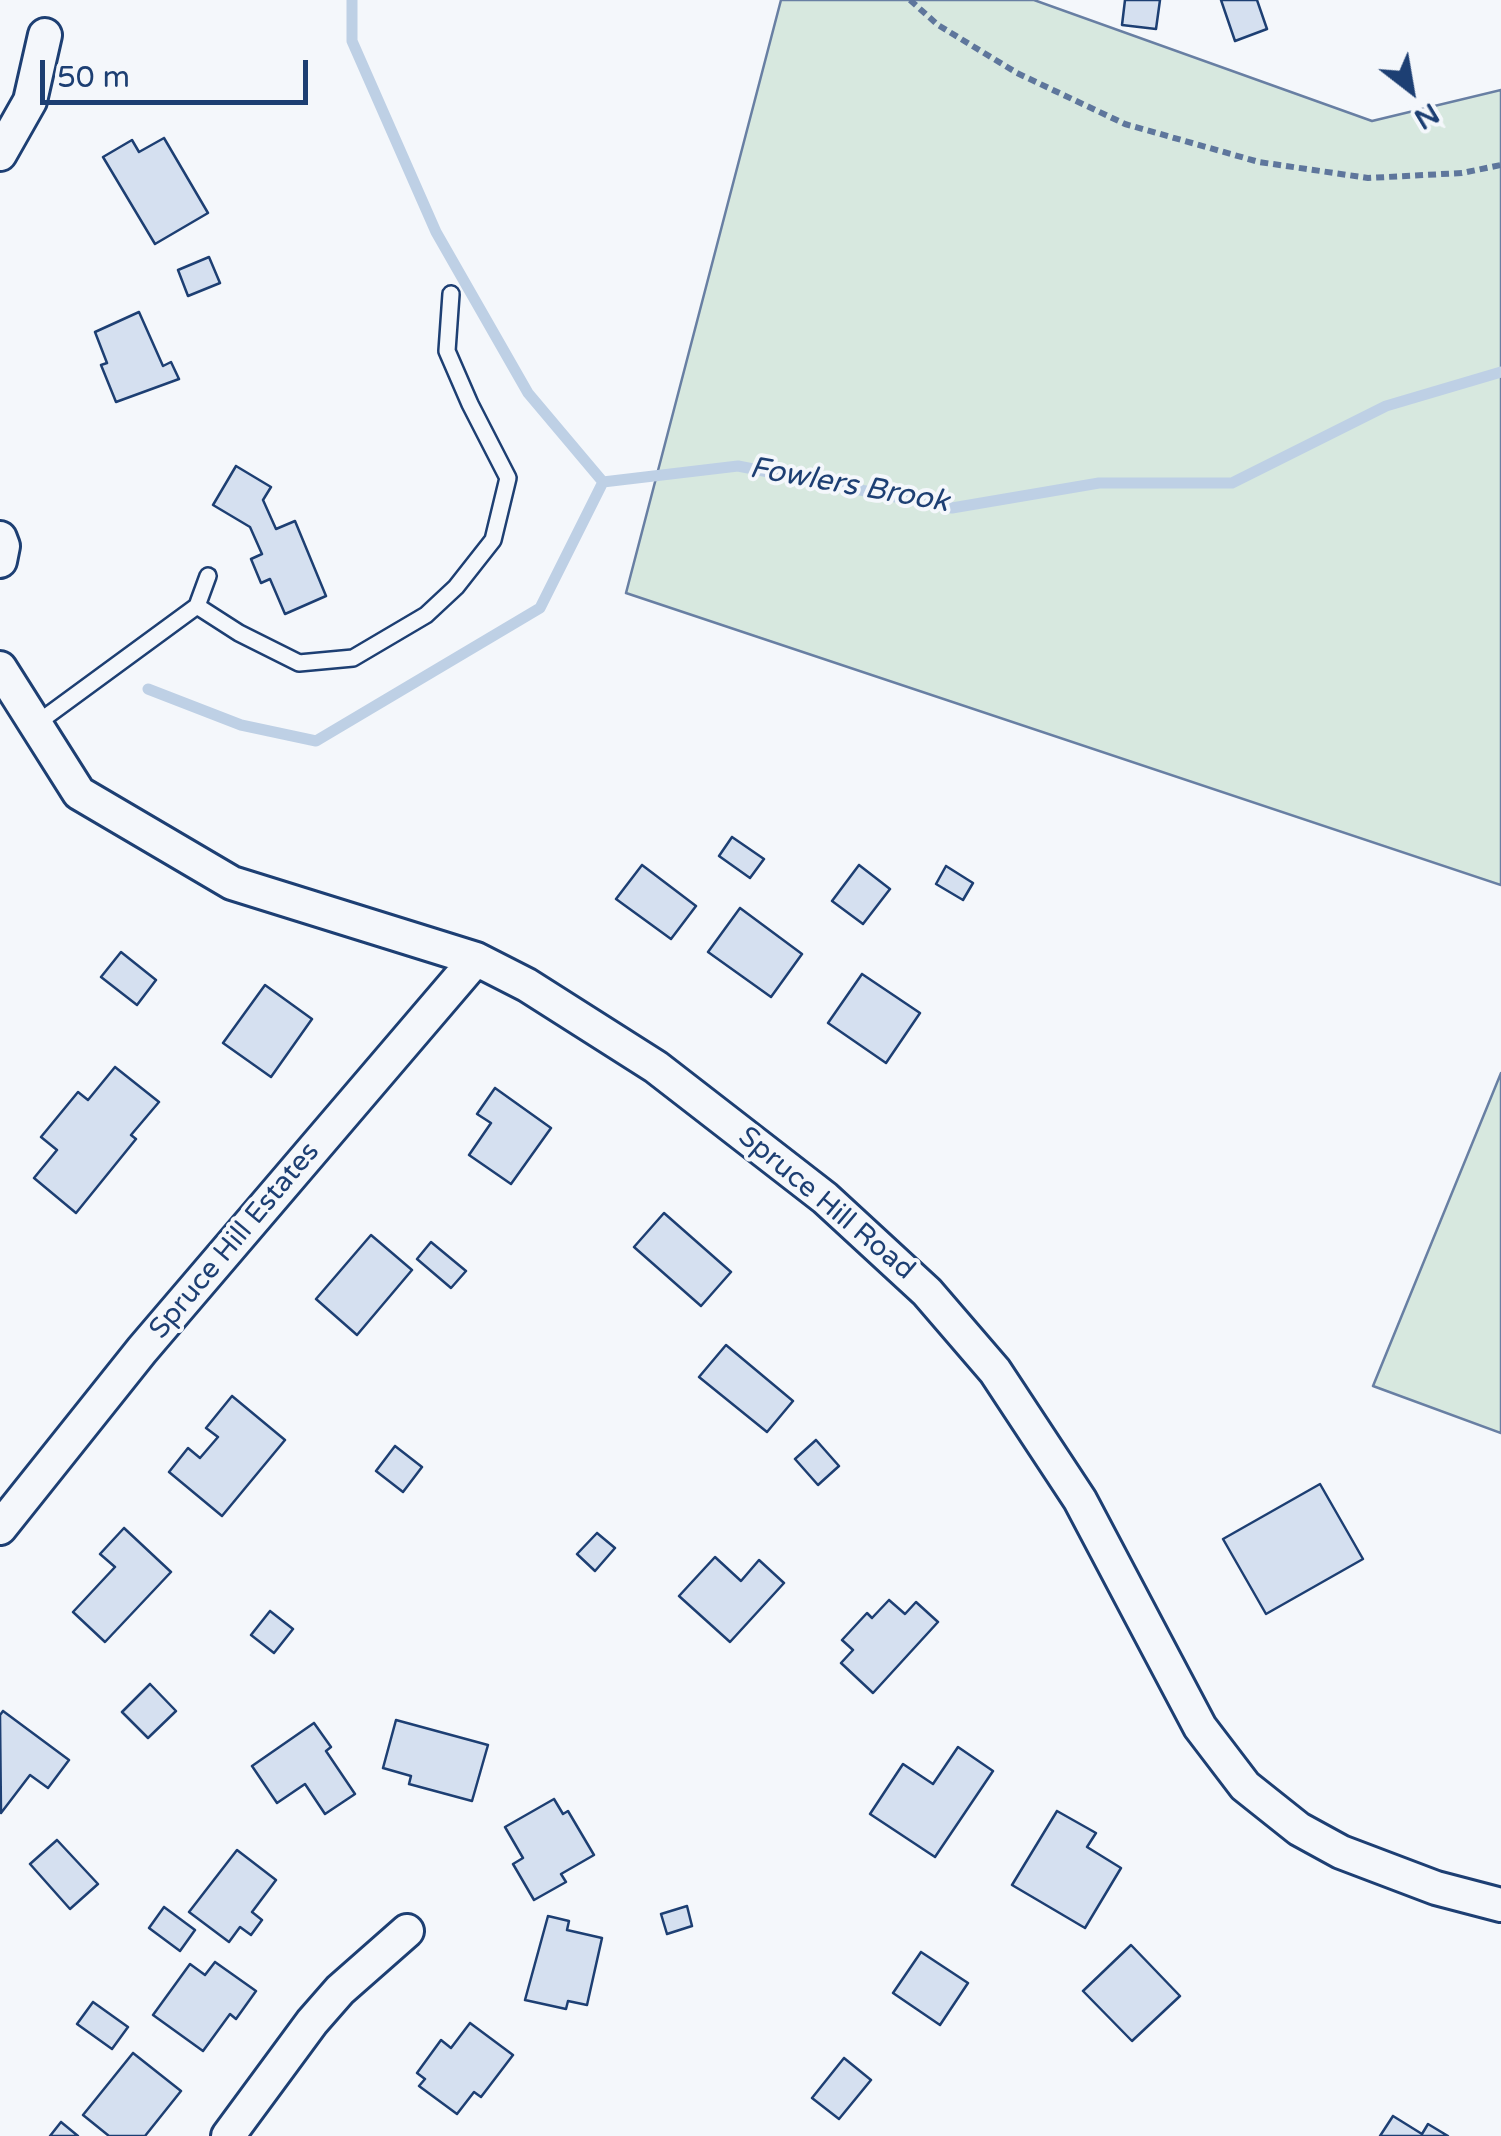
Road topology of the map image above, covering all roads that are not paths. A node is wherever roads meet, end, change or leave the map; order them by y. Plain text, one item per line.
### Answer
1 (45, 35) dead end
2 (0, 154) edge
3 (451, 294) dead end
4 (0, 538) edge
5 (0, 561) edge
6 (208, 576) dead end
7 (197, 606) junction
8 (0, 668) edge
9 (36, 724) junction
10 (476, 959) junction
11 (0, 1528) edge
12 (1501, 1905) edge
13 (407, 1931) dead end
14 (228, 2136) edge

1 - 2 street
3 - 7 lane
4 - 5 street
6 - 7 lane
7 - 9 lane
8 - 9 street, Spruce Hill Road
9 - 10 street, Spruce Hill Road
10 - 11 street, Spruce Hill Estates
10 - 12 street, Spruce Hill Road
13 - 14 street

